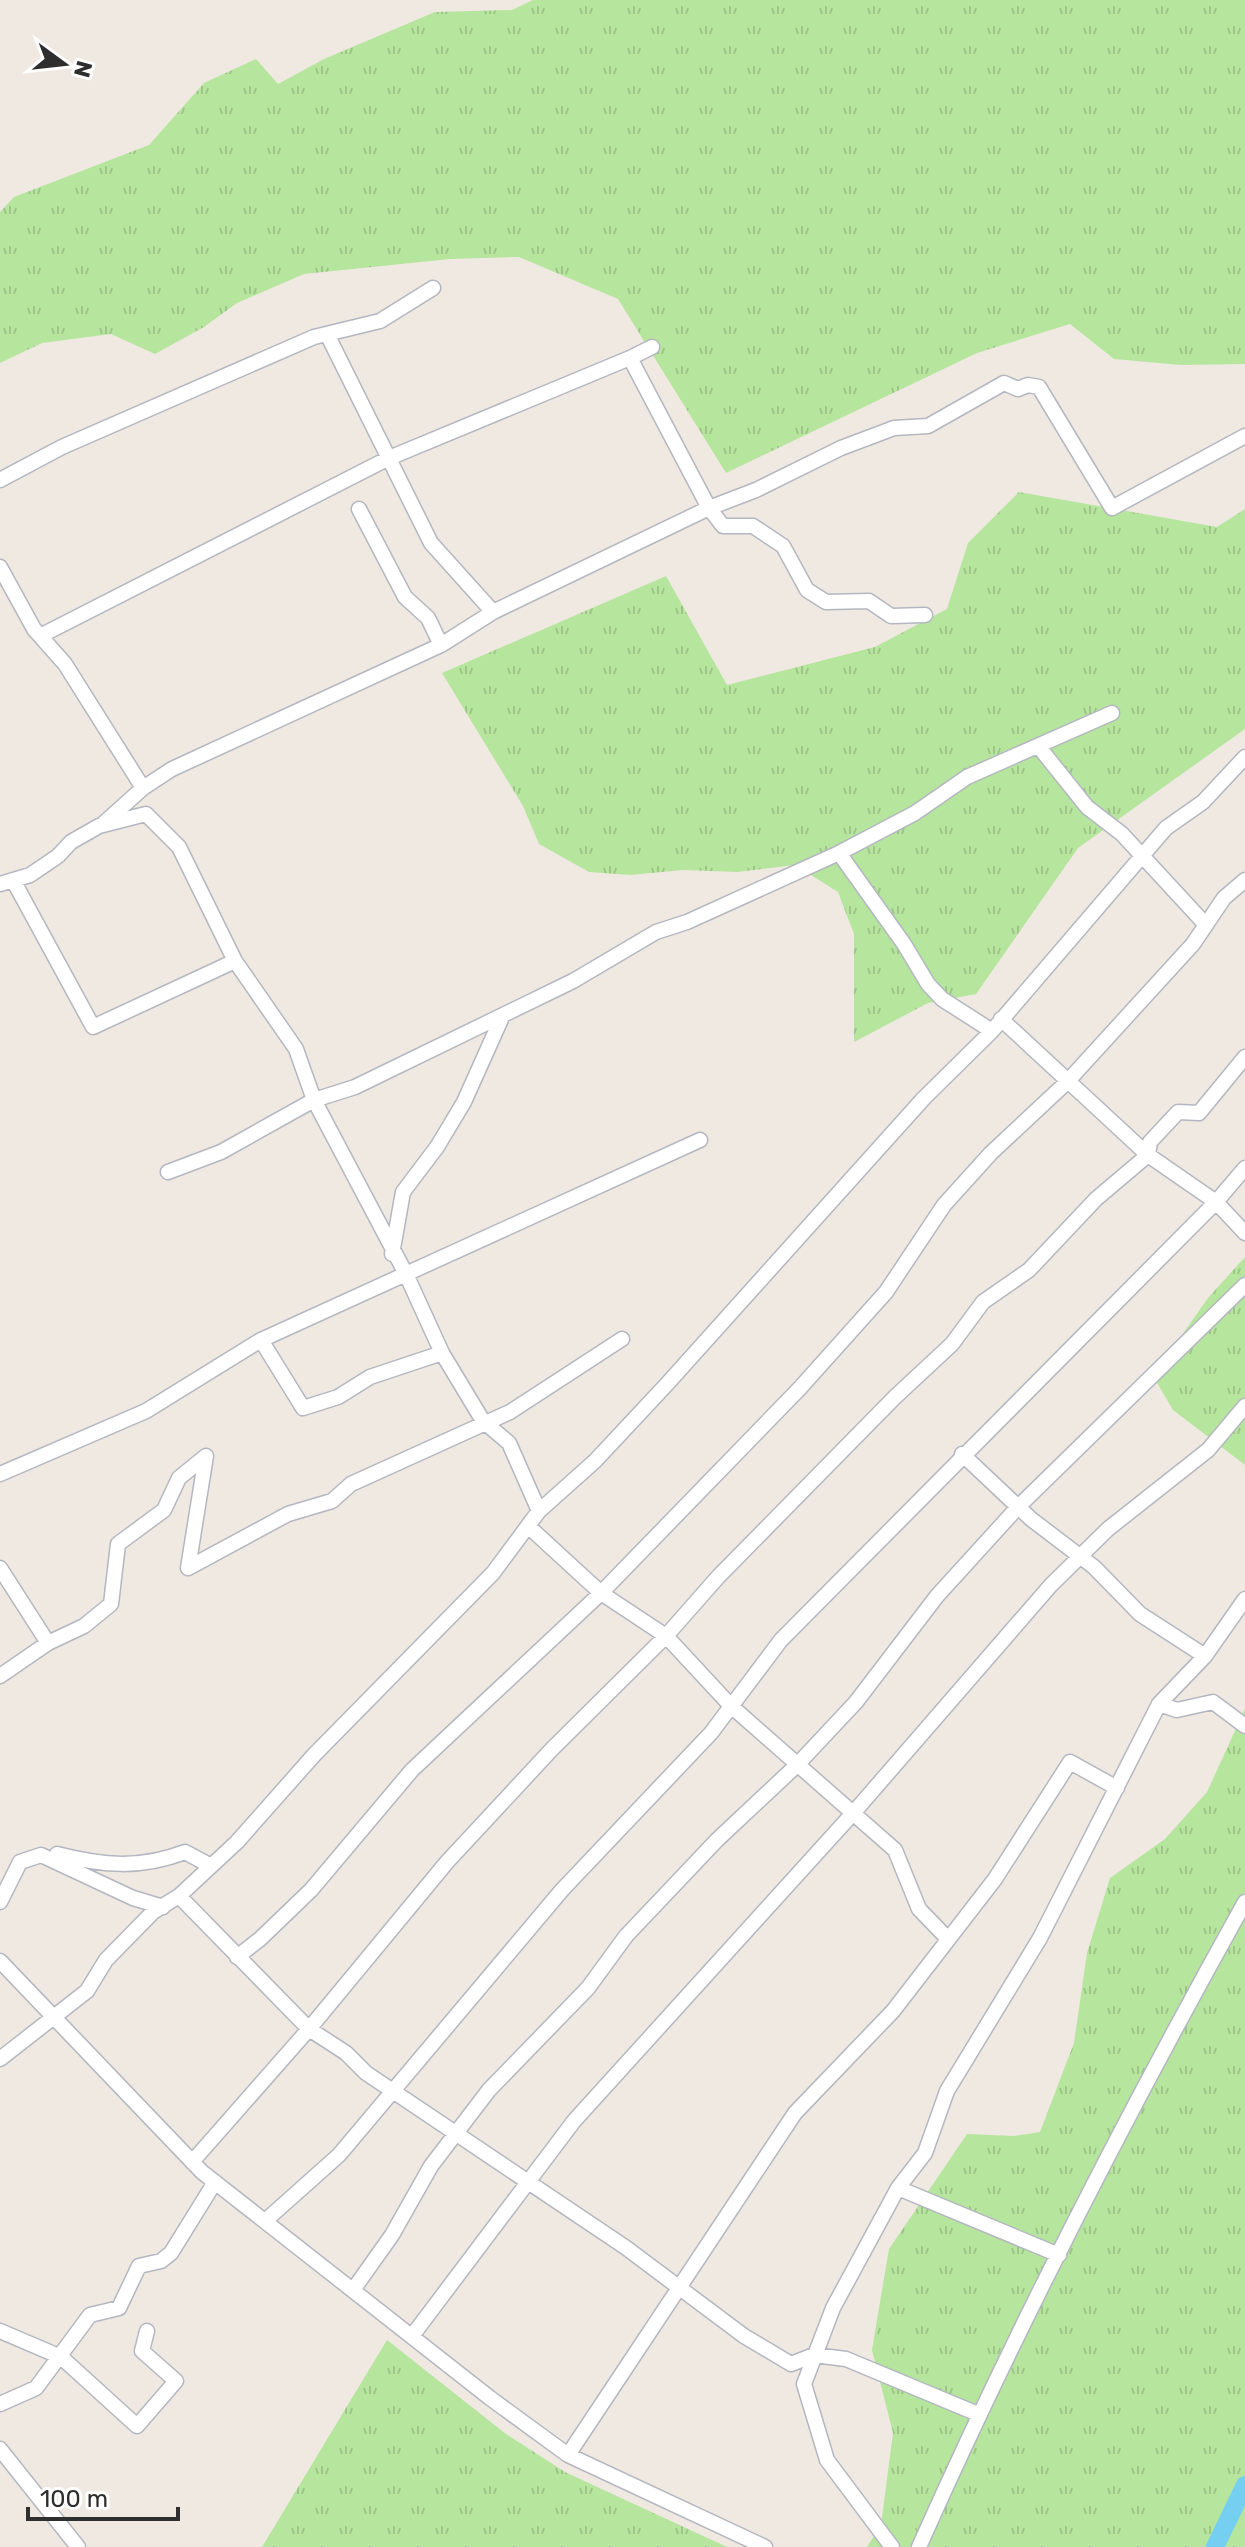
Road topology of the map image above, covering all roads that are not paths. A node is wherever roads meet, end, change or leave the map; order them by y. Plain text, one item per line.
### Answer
1 (433, 288) dead end
2 (327, 334) junction
3 (652, 347) dead end
4 (630, 358) junction
5 (1245, 436) edge
6 (389, 458) junction
7 (0, 480) edge
8 (709, 508) junction
9 (359, 509) dead end
10 (0, 570) edge
11 (493, 612) junction
12 (925, 615) dead end
13 (40, 636) junction
14 (441, 645) junction
15 (56, 652) dead end
16 (1112, 713) dead end
17 (1039, 747) junction
18 (1245, 757) edge
19 (143, 788) junction
20 (99, 826) junction
21 (839, 853) junction
22 (1142, 855) junction
23 (1245, 880) edge
24 (6, 882) edge
25 (1206, 925) junction
26 (235, 961) junction
27 (503, 1015) junction
28 (996, 1025) junction
29 (1245, 1057) edge
30 (1067, 1082) junction
31 (314, 1100) junction
32 (700, 1140) dead end
33 (1148, 1155) junction
34 (1245, 1168) edge
35 (168, 1172) dead end
36 (1216, 1202) junction
37 (1245, 1233) edge
38 (392, 1254) junction
39 (406, 1274) junction
40 (1245, 1285) edge
41 (622, 1339) dead end
42 (261, 1340) junction
43 (442, 1353) junction
44 (1245, 1406) edge
45 (483, 1421) junction
46 (962, 1454) junction
47 (0, 1474) edge
48 (539, 1511) junction
49 (528, 1526) junction
50 (1078, 1555) junction
51 (0, 1568) edge
52 (601, 1593) junction
53 (1243, 1608) edge
54 (666, 1636) junction
55 (48, 1643) junction
56 (1205, 1656) junction
57 (0, 1676) edge
58 (1159, 1704) junction
59 (731, 1706) junction
60 (1245, 1726) edge
61 (797, 1765) junction
62 (1117, 1788) junction
63 (855, 1811) junction
64 (41, 1855) junction
65 (211, 1866) junction
66 (179, 1896) junction
67 (0, 1902) edge
68 (1245, 1902) edge
69 (163, 1907) junction
70 (948, 1939) junction
71 (237, 1957) junction
72 (0, 1961) edge
73 (53, 2020) junction
74 (309, 2029) junction
75 (0, 2059) edge
76 (390, 2091) junction
77 (456, 2134) junction
78 (192, 2162) junction
79 (215, 2182) junction
80 (527, 2183) junction
81 (898, 2188) junction
82 (265, 2221) junction
83 (1059, 2255) junction
84 (678, 2287) junction
85 (353, 2290) junction
86 (0, 2331) edge
87 (147, 2331) dead end
88 (412, 2336) junction
89 (814, 2355) junction
90 (61, 2357) junction
91 (0, 2404) edge
92 (978, 2414) junction
93 (0, 2449) edge
94 (568, 2455) junction
95 (78, 2547) edge
96 (765, 2547) edge
97 (892, 2547) edge
98 (919, 2547) edge

1 - 2 street
2 - 6 street
2 - 7 street
3 - 4 street
4 - 6 street
4 - 8 street
5 - 8 street
6 - 11 street
6 - 13 street
8 - 11 street
8 - 12 street
9 - 14 street
10 - 13 street
10 - 15 street
11 - 14 street
13 - 19 street
14 - 19 street
16 - 17 street
17 - 21 street
17 - 22 street
18 - 22 street
19 - 20 street
20 - 24 street
20 - 26 street
21 - 27 street
21 - 28 street
22 - 25 street
22 - 28 street
23 - 25 street
24 - 26 street
25 - 30 street
26 - 31 street
27 - 31 street
27 - 38 street
28 - 30 street
28 - 48 street
29 - 33 street
30 - 33 street
30 - 52 street
31 - 35 street
31 - 38 street
32 - 39 street
33 - 36 street
33 - 54 street
34 - 36 street
36 - 37 street
36 - 46 street
38 - 39 street
39 - 42 street
39 - 43 street
40 - 61 street
41 - 45 street
42 - 43 street
42 - 47 street
43 - 45 street
44 - 50 street
45 - 48 street
45 - 55 street
46 - 50 street
46 - 59 street
48 - 49 street
49 - 52 street
49 - 65 street
50 - 56 street
50 - 63 street
51 - 55 street
52 - 54 street
52 - 71 street
53 - 56 street
54 - 59 street
54 - 74 street
55 - 57 street
56 - 58 street
58 - 60 street
58 - 62 street
59 - 61 street
59 - 76 street
61 - 63 street
61 - 77 street
62 - 70 street
62 - 81 street
63 - 70 street
63 - 80 street
64 - 65 street
64 - 67 street
64 - 69 street
65 - 66 street
66 - 69 street
66 - 71 street
68 - 83 street
69 - 73 street
70 - 84 street
71 - 74 street
72 - 73 street
73 - 75 street
73 - 78 street
74 - 76 street
74 - 78 street
76 - 77 street
76 - 82 street
77 - 80 street
77 - 85 street
78 - 79 street
79 - 82 street
79 - 90 street
80 - 84 street
80 - 88 street
81 - 83 street
81 - 89 street
82 - 85 street
83 - 92 street
84 - 89 street
84 - 94 street
85 - 88 street
86 - 90 street
87 - 90 street
88 - 94 street
89 - 92 street
89 - 97 street
90 - 91 street
92 - 98 street
93 - 95 street
94 - 96 street

